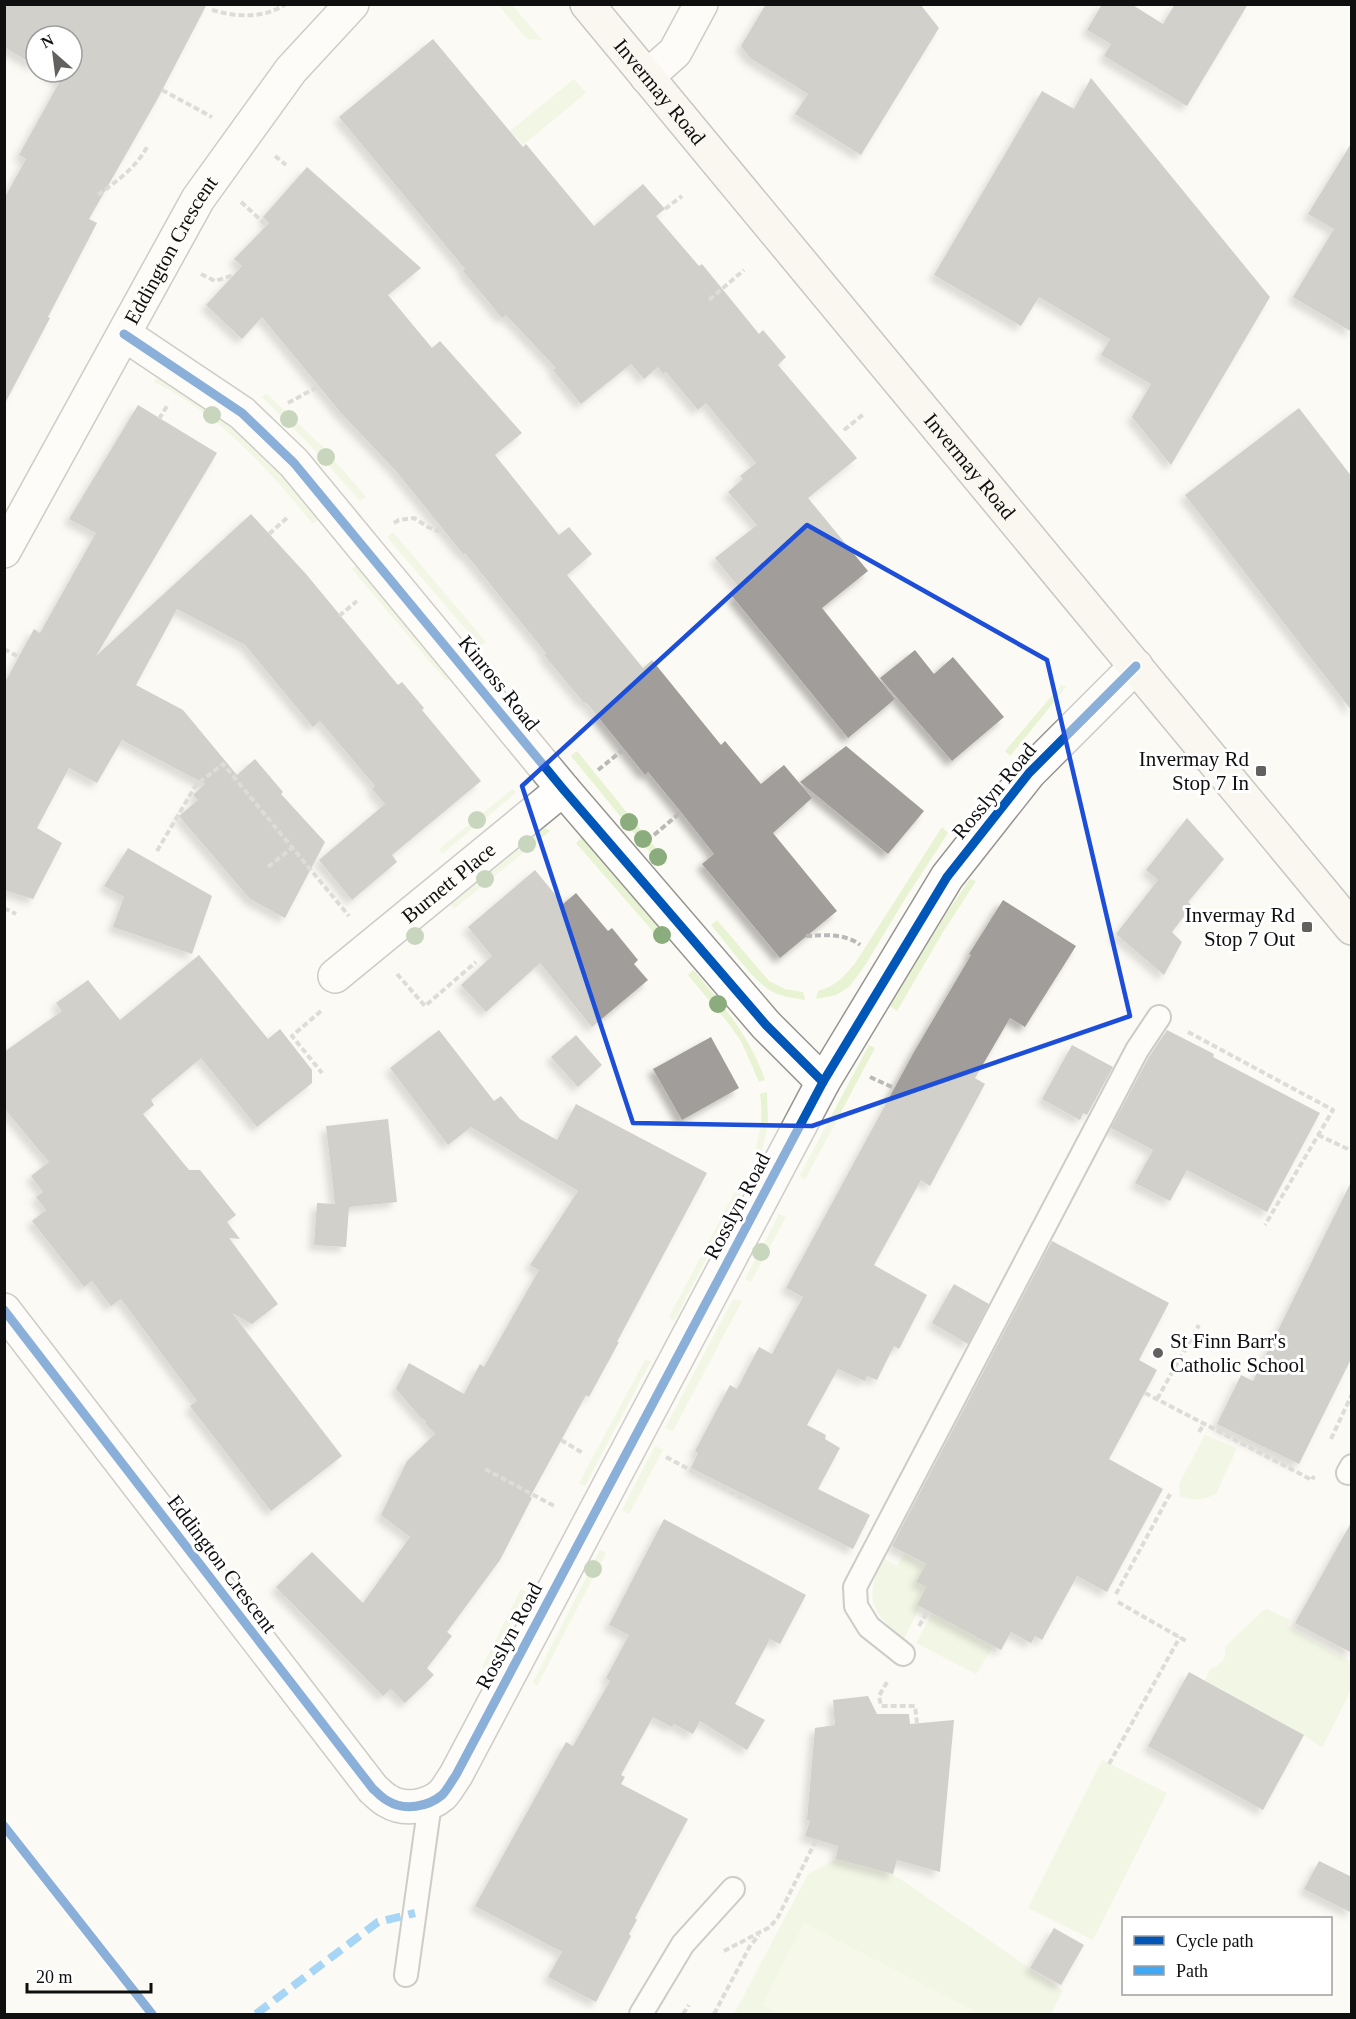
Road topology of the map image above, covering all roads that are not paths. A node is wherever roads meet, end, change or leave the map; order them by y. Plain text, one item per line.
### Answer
1 (352, 4) edge
2 (587, 4) edge
3 (701, 4) edge
4 (647, 77) junction
5 (124, 334) junction
6 (4, 551) edge
7 (1136, 666) junction
8 (563, 789) junction
9 (1352, 928) edge
10 (335, 976) dead end
11 (1159, 1017) road end
12 (823, 1082) junction
13 (4, 1310) edge
14 (903, 1654) dead end
15 (430, 1803) junction
16 (733, 1889) dead end
17 (406, 1975) dead end
18 (641, 2014) edge

1 - 5 street, Eddington Crescent
2 - 4 main road, Invermay Road
3 - 4 street
4 - 7 main road, Invermay Road
5 - 6 street, Eddington Crescent
5 - 8 street, Kinross Road
7 - 9 main road, Invermay Road
7 - 12 street, Rosslyn Road
8 - 10 street, Burnett Place
8 - 12 street, Kinross Road
11 - 14 lane
12 - 15 street, Rosslyn Road
13 - 15 street, Eddington Crescent
15 - 17 lane
16 - 18 lane

